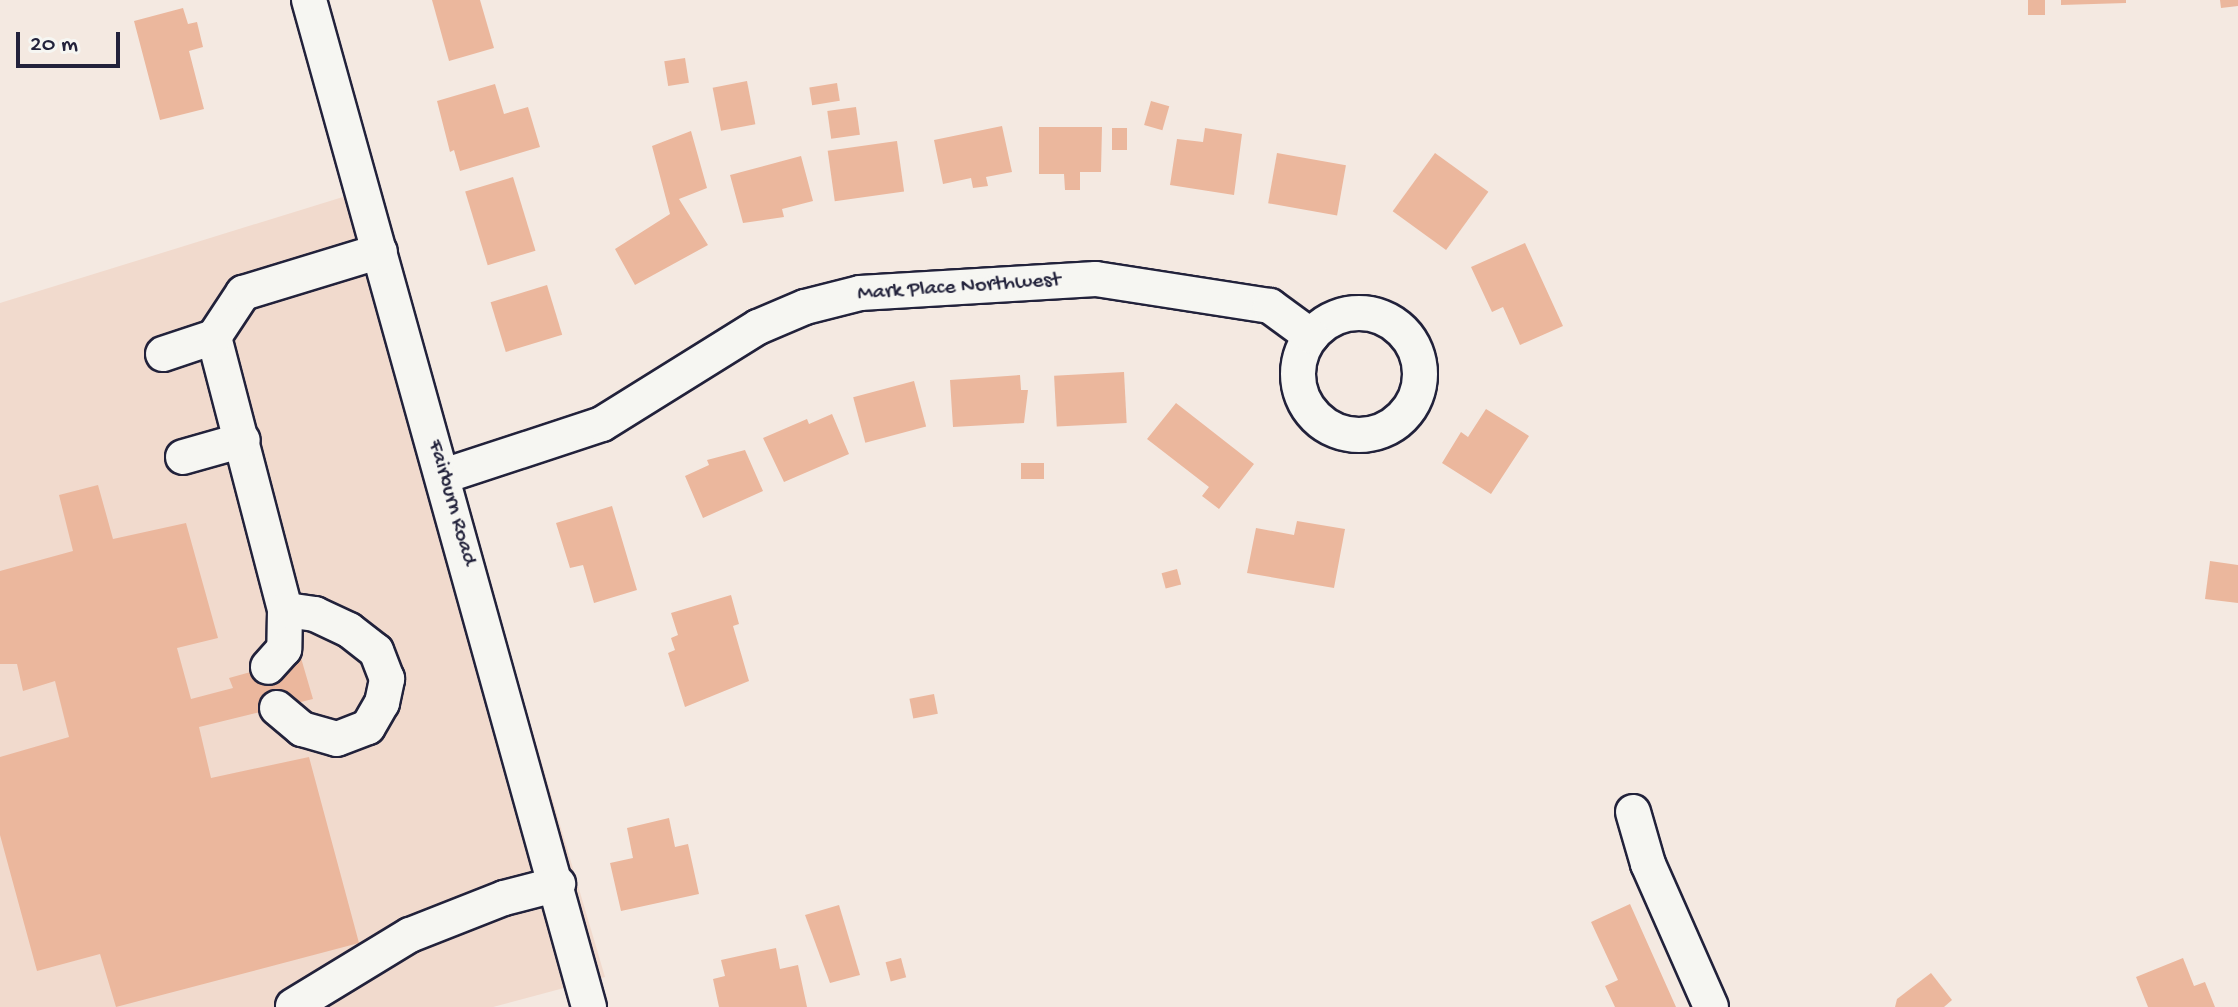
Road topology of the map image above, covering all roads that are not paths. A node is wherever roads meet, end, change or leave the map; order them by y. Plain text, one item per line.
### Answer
1 (309, 0) edge
2 (380, 251) junction
3 (1311, 336) dead end
4 (214, 337) junction
5 (163, 354) dead end
6 (243, 440) junction
7 (183, 457) dead end
8 (444, 476) junction
9 (285, 610) junction
10 (268, 667) dead end
11 (277, 708) dead end
12 (1633, 812) dead end
13 (558, 884) junction
14 (293, 1006) edge
15 (589, 1007) edge
16 (1711, 1007) edge

1 - 2 street, Fairburn Road
2 - 4 street
2 - 8 street, Fairburn Road
3 - 8 street, Mark Place Northwest
4 - 5 street
4 - 6 street
6 - 7 street
6 - 9 street
8 - 13 street, Fairburn Road
9 - 10 street
9 - 11 street
12 - 16 street
13 - 14 street
13 - 15 street, Fairburn Road

